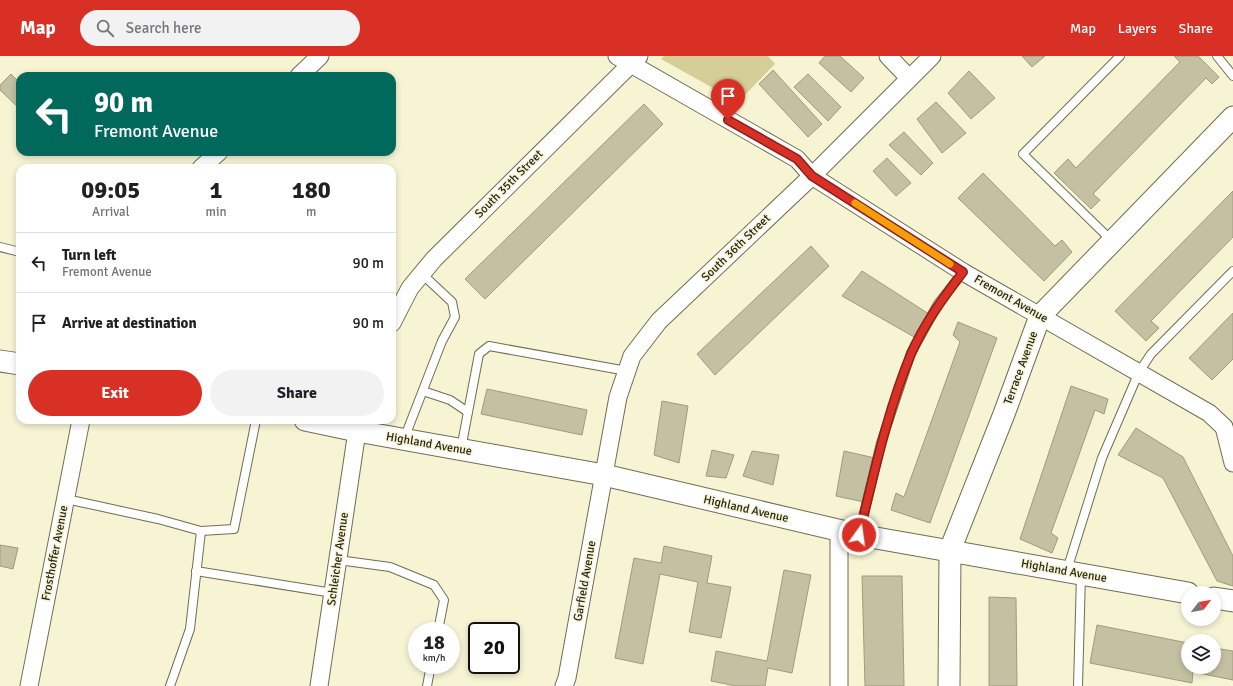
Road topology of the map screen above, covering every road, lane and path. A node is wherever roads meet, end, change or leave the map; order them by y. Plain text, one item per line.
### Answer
1 (320, 56) edge
2 (888, 56) edge
3 (932, 56) edge
4 (1120, 56) edge
5 (1217, 56) edge
6 (629, 59) edge
7 (303, 72) edge
8 (1233, 76) edge
9 (910, 78) junction
10 (1233, 118) edge
11 (214, 156) edge
12 (206, 164) edge
13 (812, 176) junction
14 (1113, 242) junction
15 (0, 247) edge
16 (16, 251) edge
17 (963, 272) junction
18 (1233, 272) edge
19 (422, 274) junction
20 (396, 315) edge
21 (1040, 316) junction
22 (0, 361) edge
23 (16, 363) edge
24 (627, 371) junction
25 (1139, 372) junction
26 (423, 392) junction
27 (468, 412) junction
28 (1228, 422) edge
29 (80, 424) edge
30 (255, 424) edge
31 (341, 424) edge
32 (359, 426) edge
33 (404, 440) junction
34 (461, 450) junction
35 (1233, 463) edge
36 (604, 475) junction
37 (66, 499) junction
38 (201, 531) junction
39 (849, 533) junction
40 (950, 550) junction
41 (338, 560) junction
42 (196, 571) junction
43 (1074, 573) junction
44 (1181, 592) edge
45 (333, 593) junction
46 (1221, 599) edge
47 (1233, 601) edge
48 (440, 622) edge
49 (429, 674) edge
50 (30, 686) edge
51 (170, 686) edge
52 (319, 686) edge
53 (427, 686) edge
54 (564, 686) edge
55 (839, 686) edge
56 (949, 686) edge
57 (1078, 686) edge

1 - 7 street
2 - 9 street
3 - 9 street, South 36th Street
4 - 14 lane
5 - 8 lane
6 - 13 street, Fremont Avenue
6 - 19 street, South 35th Street
9 - 13 street, South 36th Street
10 - 14 street, Terrace Avenue
11 - 12 street
13 - 17 street, Fremont Avenue
13 - 24 street, South 36th Street
14 - 21 street, Terrace Avenue
15 - 16 lane
17 - 21 street, Fremont Avenue
17 - 39 lane
18 - 25 lane
19 - 20 street, South 35th Street
19 - 26 lane
21 - 25 street, Fremont Avenue
21 - 40 street, Terrace Avenue
22 - 23 street
24 - 27 lane
24 - 36 street, South 36th Street
25 - 28 street, Fremont Avenue
25 - 43 lane
26 - 27 lane
26 - 33 lane
27 - 34 lane
28 - 35 street
29 - 37 street, Frosthoffer Avenue
30 - 38 lane
31 - 32 street, Highland Avenue
32 - 33 street, Highland Avenue
32 - 41 street, Schleicher Avenue
33 - 34 street, Highland Avenue
34 - 36 street, Highland Avenue
36 - 39 street, Highland Avenue
36 - 54 street, Garfield Avenue
37 - 38 lane
37 - 50 street, Frosthoffer Avenue
38 - 42 lane
39 - 40 street, Highland Avenue
39 - 55 street
40 - 43 street, Highland Avenue
40 - 56 street, Terrace Avenue
41 - 45 street, Schleicher Avenue
41 - 48 lane
42 - 45 lane
42 - 51 lane
43 - 44 street, Highland Avenue
43 - 57 lane
45 - 52 street, Schleicher Avenue
46 - 47 street
49 - 53 lane

